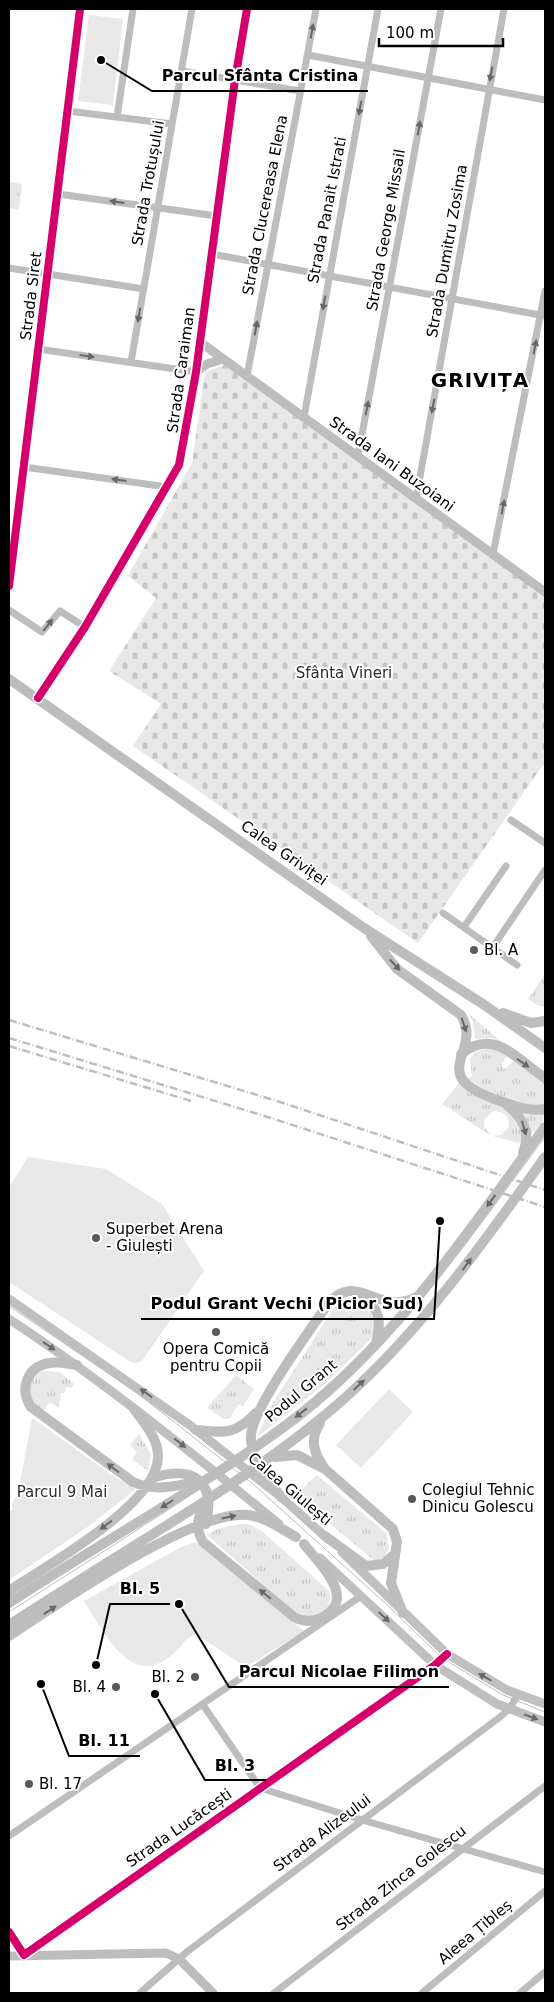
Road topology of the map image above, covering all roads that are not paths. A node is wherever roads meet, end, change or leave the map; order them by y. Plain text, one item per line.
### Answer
1 (80, 9) edge
2 (133, 9) edge
3 (192, 9) edge
4 (247, 9) edge
5 (316, 9) edge
6 (378, 9) edge
7 (441, 9) edge
8 (504, 9) edge
9 (308, 56) junction
10 (367, 67) junction
11 (182, 72) junction
12 (428, 79) junction
13 (235, 80) junction
14 (300, 91) junction
15 (488, 91) junction
16 (545, 100) edge
17 (68, 111) junction
18 (118, 117) junction
19 (172, 124) junction
20 (58, 194) junction
21 (158, 208) junction
22 (217, 216) junction
23 (212, 254) junction
24 (267, 264) junction
25 (9, 268) edge
26 (48, 274) junction
27 (328, 276) junction
28 (391, 285) junction
29 (144, 289) junction
30 (545, 291) edge
31 (454, 298) junction
32 (543, 316) edge
33 (200, 342) junction
34 (38, 349) junction
35 (223, 359) junction
36 (131, 362) junction
37 (196, 372) junction
38 (247, 376) junction
39 (304, 417) junction
40 (358, 456) junction
41 (24, 467) junction
42 (167, 487) junction
43 (416, 498) junction
44 (493, 554) junction
45 (9, 586) edge
46 (545, 592) edge
47 (9, 610) edge
48 (85, 627) junction
49 (9, 679) edge
50 (38, 698) junction
51 (511, 820) dead end
52 (545, 843) edge
53 (506, 866) dead end
54 (545, 870) edge
55 (443, 913) dead end
56 (464, 927) junction
57 (364, 928) junction
58 (493, 947) junction
59 (517, 965) dead end
60 (486, 1006) junction
61 (545, 1021) edge
62 (528, 1036) junction
63 (545, 1043) edge
64 (545, 1048) edge
65 (461, 1054) junction
66 (545, 1078) edge
67 (502, 1102) junction
68 (545, 1109) edge
69 (545, 1127) edge
70 (544, 1159) edge
71 (520, 1162) junction
72 (356, 1292) junction
73 (420, 1295) junction
74 (9, 1299) edge
75 (9, 1319) edge
76 (376, 1344) junction
77 (77, 1365) junction
78 (261, 1406) junction
79 (134, 1409) junction
80 (323, 1418) junction
81 (196, 1430) junction
82 (270, 1458) junction
83 (325, 1469) junction
84 (152, 1478) junction
85 (208, 1479) junction
86 (221, 1491) junction
87 (282, 1497) junction
88 (206, 1524) junction
89 (325, 1536) junction
90 (296, 1537) junction
91 (304, 1544) junction
92 (395, 1554) junction
93 (9, 1591) edge
94 (362, 1596) junction
95 (9, 1603) edge
96 (403, 1612) junction
97 (9, 1625) edge
98 (9, 1636) edge
99 (447, 1654) junction
100 (435, 1665) junction
101 (518, 1695) junction
102 (203, 1704) junction
103 (545, 1704) edge
104 (510, 1709) junction
105 (545, 1722) edge
106 (545, 1786) edge
107 (260, 1788) junction
108 (362, 1820) junction
109 (9, 1836) edge
110 (461, 1849) junction
111 (545, 1872) edge
112 (545, 1891) edge
113 (9, 1932) edge
114 (24, 1955) junction
115 (9, 1956) edge
116 (179, 1958) junction
117 (545, 1972) edge
118 (140, 1993) edge
119 (213, 1993) edge
120 (274, 1993) edge
121 (422, 1993) edge
122 (520, 1993) edge

1 - 17 street, Strada Siret
2 - 18 street
3 - 11 street, Strada Trotușului
4 - 13 street, Strada Caraiman
9 -> 5 street, Strada Clucereasa Elena
6 - 10 street, Strada Panait Istrati
7 - 12 street, Strada George Missail
8 -> 15 street, Strada Dumitru Zosima
9 - 10 street
9 - 14 street, Strada Clucereasa Elena
10 - 12 street
10 -> 27 street, Strada Panait Istrati
11 - 13 street
11 - 19 street, Strada Trotușului
12 - 15 street
28 -> 12 street, Strada George Missail
13 - 14 street
13 - 22 street, Strada Caraiman
14 - 24 street, Strada Clucereasa Elena
15 - 16 street
15 - 31 street, Strada Dumitru Zosima
17 - 18 street
17 - 20 street, Strada Siret
18 - 19 street
19 - 21 street, Strada Trotușului
21 -> 20 street
20 - 26 street, Strada Siret
21 - 22 street
21 - 29 street, Strada Trotușului
22 - 23 street, Strada Caraiman
23 - 24 street
23 - 33 street, Strada Caraiman
24 - 27 street
38 -> 24 street, Strada Clucereasa Elena
25 - 26 street
26 - 29 street
26 - 34 street, Strada Siret
27 - 28 street
27 -> 39 street, Strada Panait Istrati
28 - 31 street
40 -> 28 street, Strada George Missail
29 -> 36 street, Strada Trotușului
30 - 32 street
31 - 32 street
31 -> 43 street, Strada Dumitru Zosima
44 -> 32 street
33 - 35 street, Strada Iani Buzoiani
33 - 37 street, Strada Caraiman
34 -> 36 street
34 - 41 street, Strada Siret
35 - 37 street
35 - 38 street, Strada Iani Buzoiani
36 - 37 street
37 - 42 street, Strada Caraiman
38 - 39 street, Strada Iani Buzoiani
39 - 40 street, Strada Iani Buzoiani
40 - 43 street, Strada Iani Buzoiani
42 -> 41 street
41 - 45 street, Strada Siret
42 - 48 street, Strada Caraiman
43 - 44 street, Strada Iani Buzoiani
44 - 46 street, Strada Iani Buzoiani
47 -> 48 street
48 - 50 street, Strada Caraiman
49 - 50 main road, Calea Griviței
50 - 57 main road, Calea Griviței
51 - 52 street
53 - 56 street
54 - 58 street
55 - 56 street
56 - 58 street
57 - 60 main road, Calea Griviței
57 -> 65 main road
58 - 59 street
60 - 61 main road
60 - 62 main road, Calea Griviței
62 - 63 main road
62 - 64 main road, Calea Griviței
65 -> 66 main road
65 - 67 main road
67 - 68 main road
67 -> 71 main road
69 - 71 main road, Podul Grant
80 -> 70 main road
71 -> 73 main road, Podul Grant
72 - 73 main road
72 - 76 main road
72 - 78 main road
73 - 76 main road, Podul Grant
81 -> 74 main road, Calea Giulești
75 -> 77 main road
76 -> 85 main road, Podul Grant
77 - 79 main road
85 -> 77 main road
78 - 81 main road
78 - 87 main road
79 - 84 main road
79 -> 90 main road
80 - 82 main road
80 - 83 main road
81 - 87 main road, Calea Giulești
82 - 83 main road
82 - 86 main road
83 - 92 main road
84 - 88 main road
84 -> 93 main road
85 -> 95 main road, Podul Grant
91 -> 86 main road
86 - 97 main road
87 - 89 main road, Calea Giulești
88 -> 90 main road
98 -> 88 main road
89 - 92 main road
89 - 96 main road, Calea Giulești
90 - 91 main road
91 - 94 main road
92 - 96 main road
94 -> 100 main road
94 - 102 street
96 - 99 main road, Calea Giulești
99 - 100 street, Strada Lucăcești
101 -> 99 main road, Calea Giulești
100 - 104 main road
100 - 107 street, Strada Lucăcești
101 - 103 main road, Calea Giulești
101 - 104 street, Strada Alizeului
102 - 107 street
102 - 109 street
104 -> 105 main road
104 - 108 street, Strada Alizeului
106 - 110 street, Strada Zinca Golescu
107 - 108 street
107 - 114 street, Strada Lucăcești
108 - 110 street
108 - 116 street, Strada Alizeului
110 - 111 street
110 - 120 street, Strada Zinca Golescu
112 - 121 street, Aleea Țibleș
113 - 114 street
114 - 115 street
114 - 116 street
116 - 118 street, Strada Alizeului
116 - 119 street
117 - 122 street

